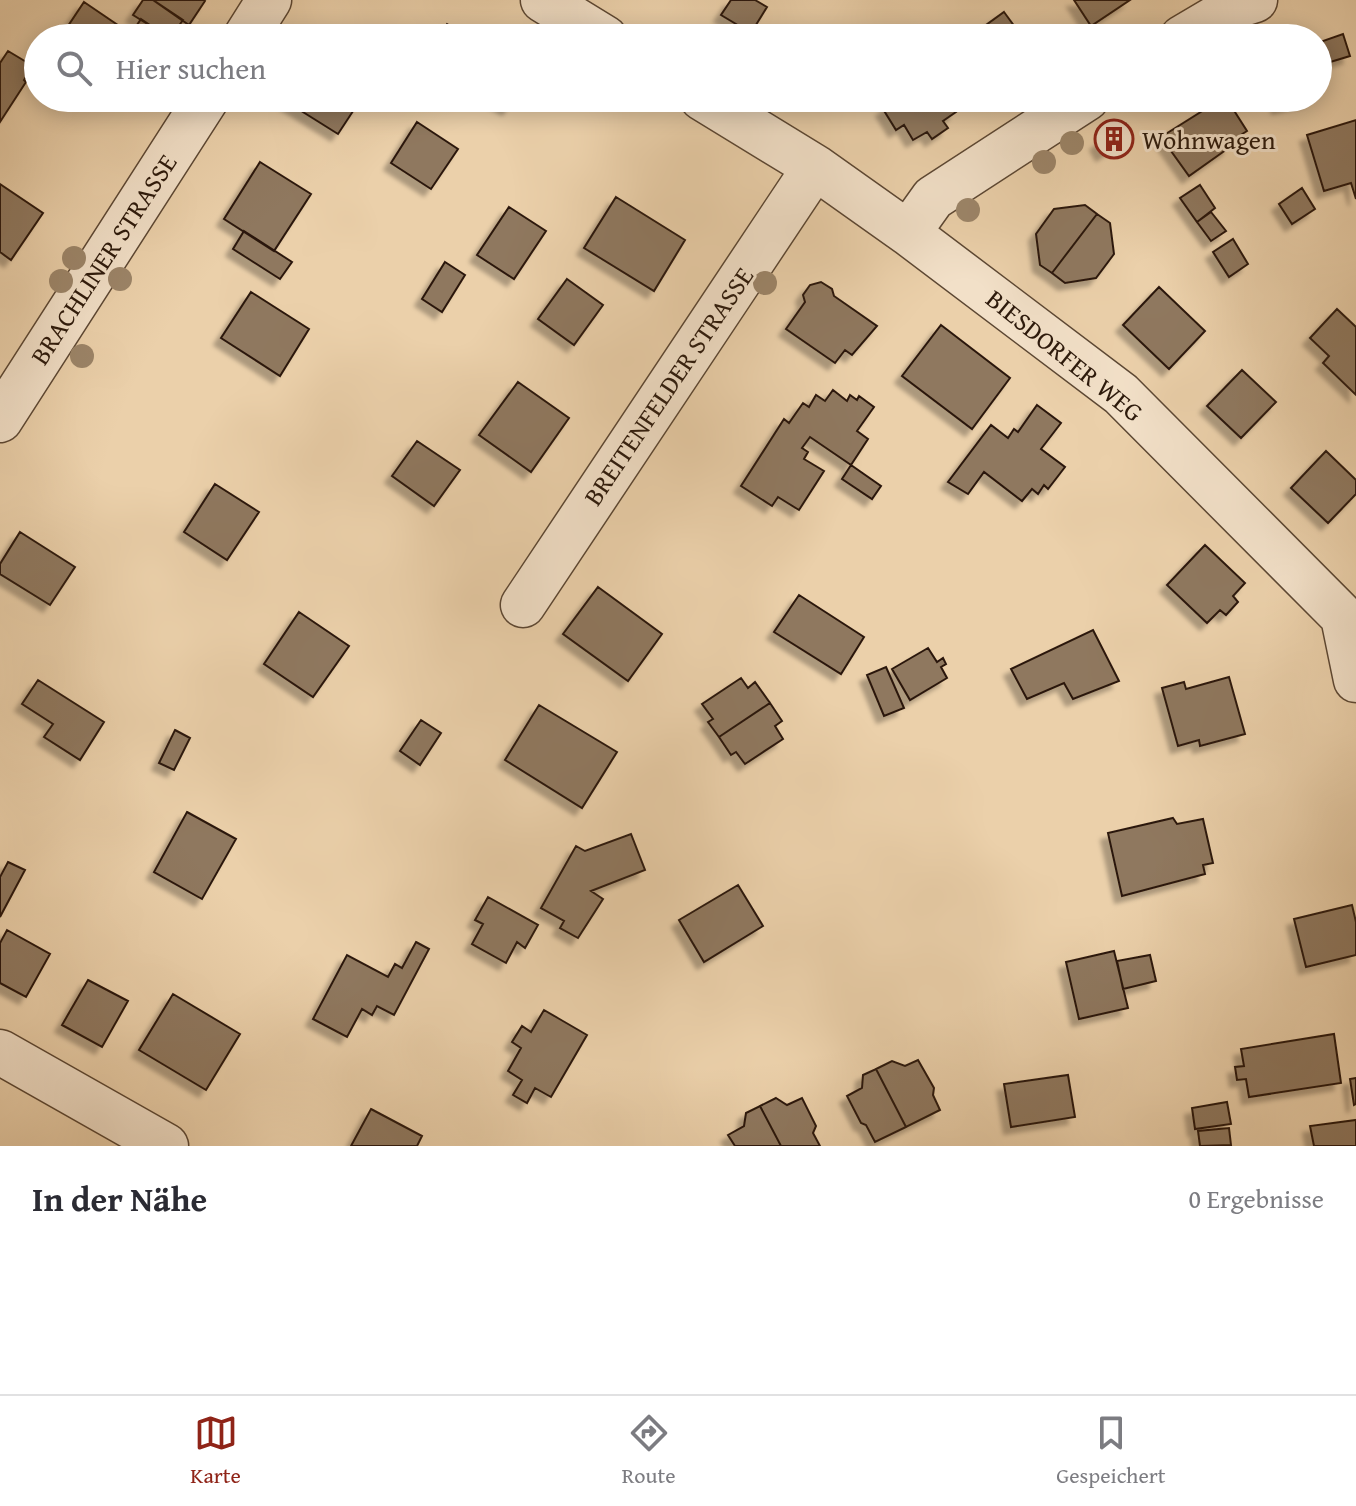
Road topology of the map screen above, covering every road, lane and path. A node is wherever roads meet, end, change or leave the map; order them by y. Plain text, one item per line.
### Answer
1 (269, 0) edge
2 (543, 0) edge
3 (1255, 0) edge
4 (254, 24) edge
5 (582, 24) edge
6 (1206, 24) edge
7 (198, 112) edge
8 (725, 112) edge
9 (1065, 112) edge
10 (815, 167) junction
11 (908, 233) junction
12 (0, 420) edge
13 (523, 605) dead end
14 (1349, 614) edge
15 (1356, 680) edge
16 (0, 1052) edge
17 (166, 1146) edge

1 - 4 street
2 - 5 street
3 - 6 street
7 - 12 street, BRACHLINER STRASSE
8 - 10 street, BIESDORFER WEG
9 - 11 street
10 - 11 street, BIESDORFER WEG
10 - 13 street, BREITENFELDER STRASSE
11 - 14 street, BIESDORFER WEG
14 - 15 street, BIESDORFER WEG
16 - 17 street

